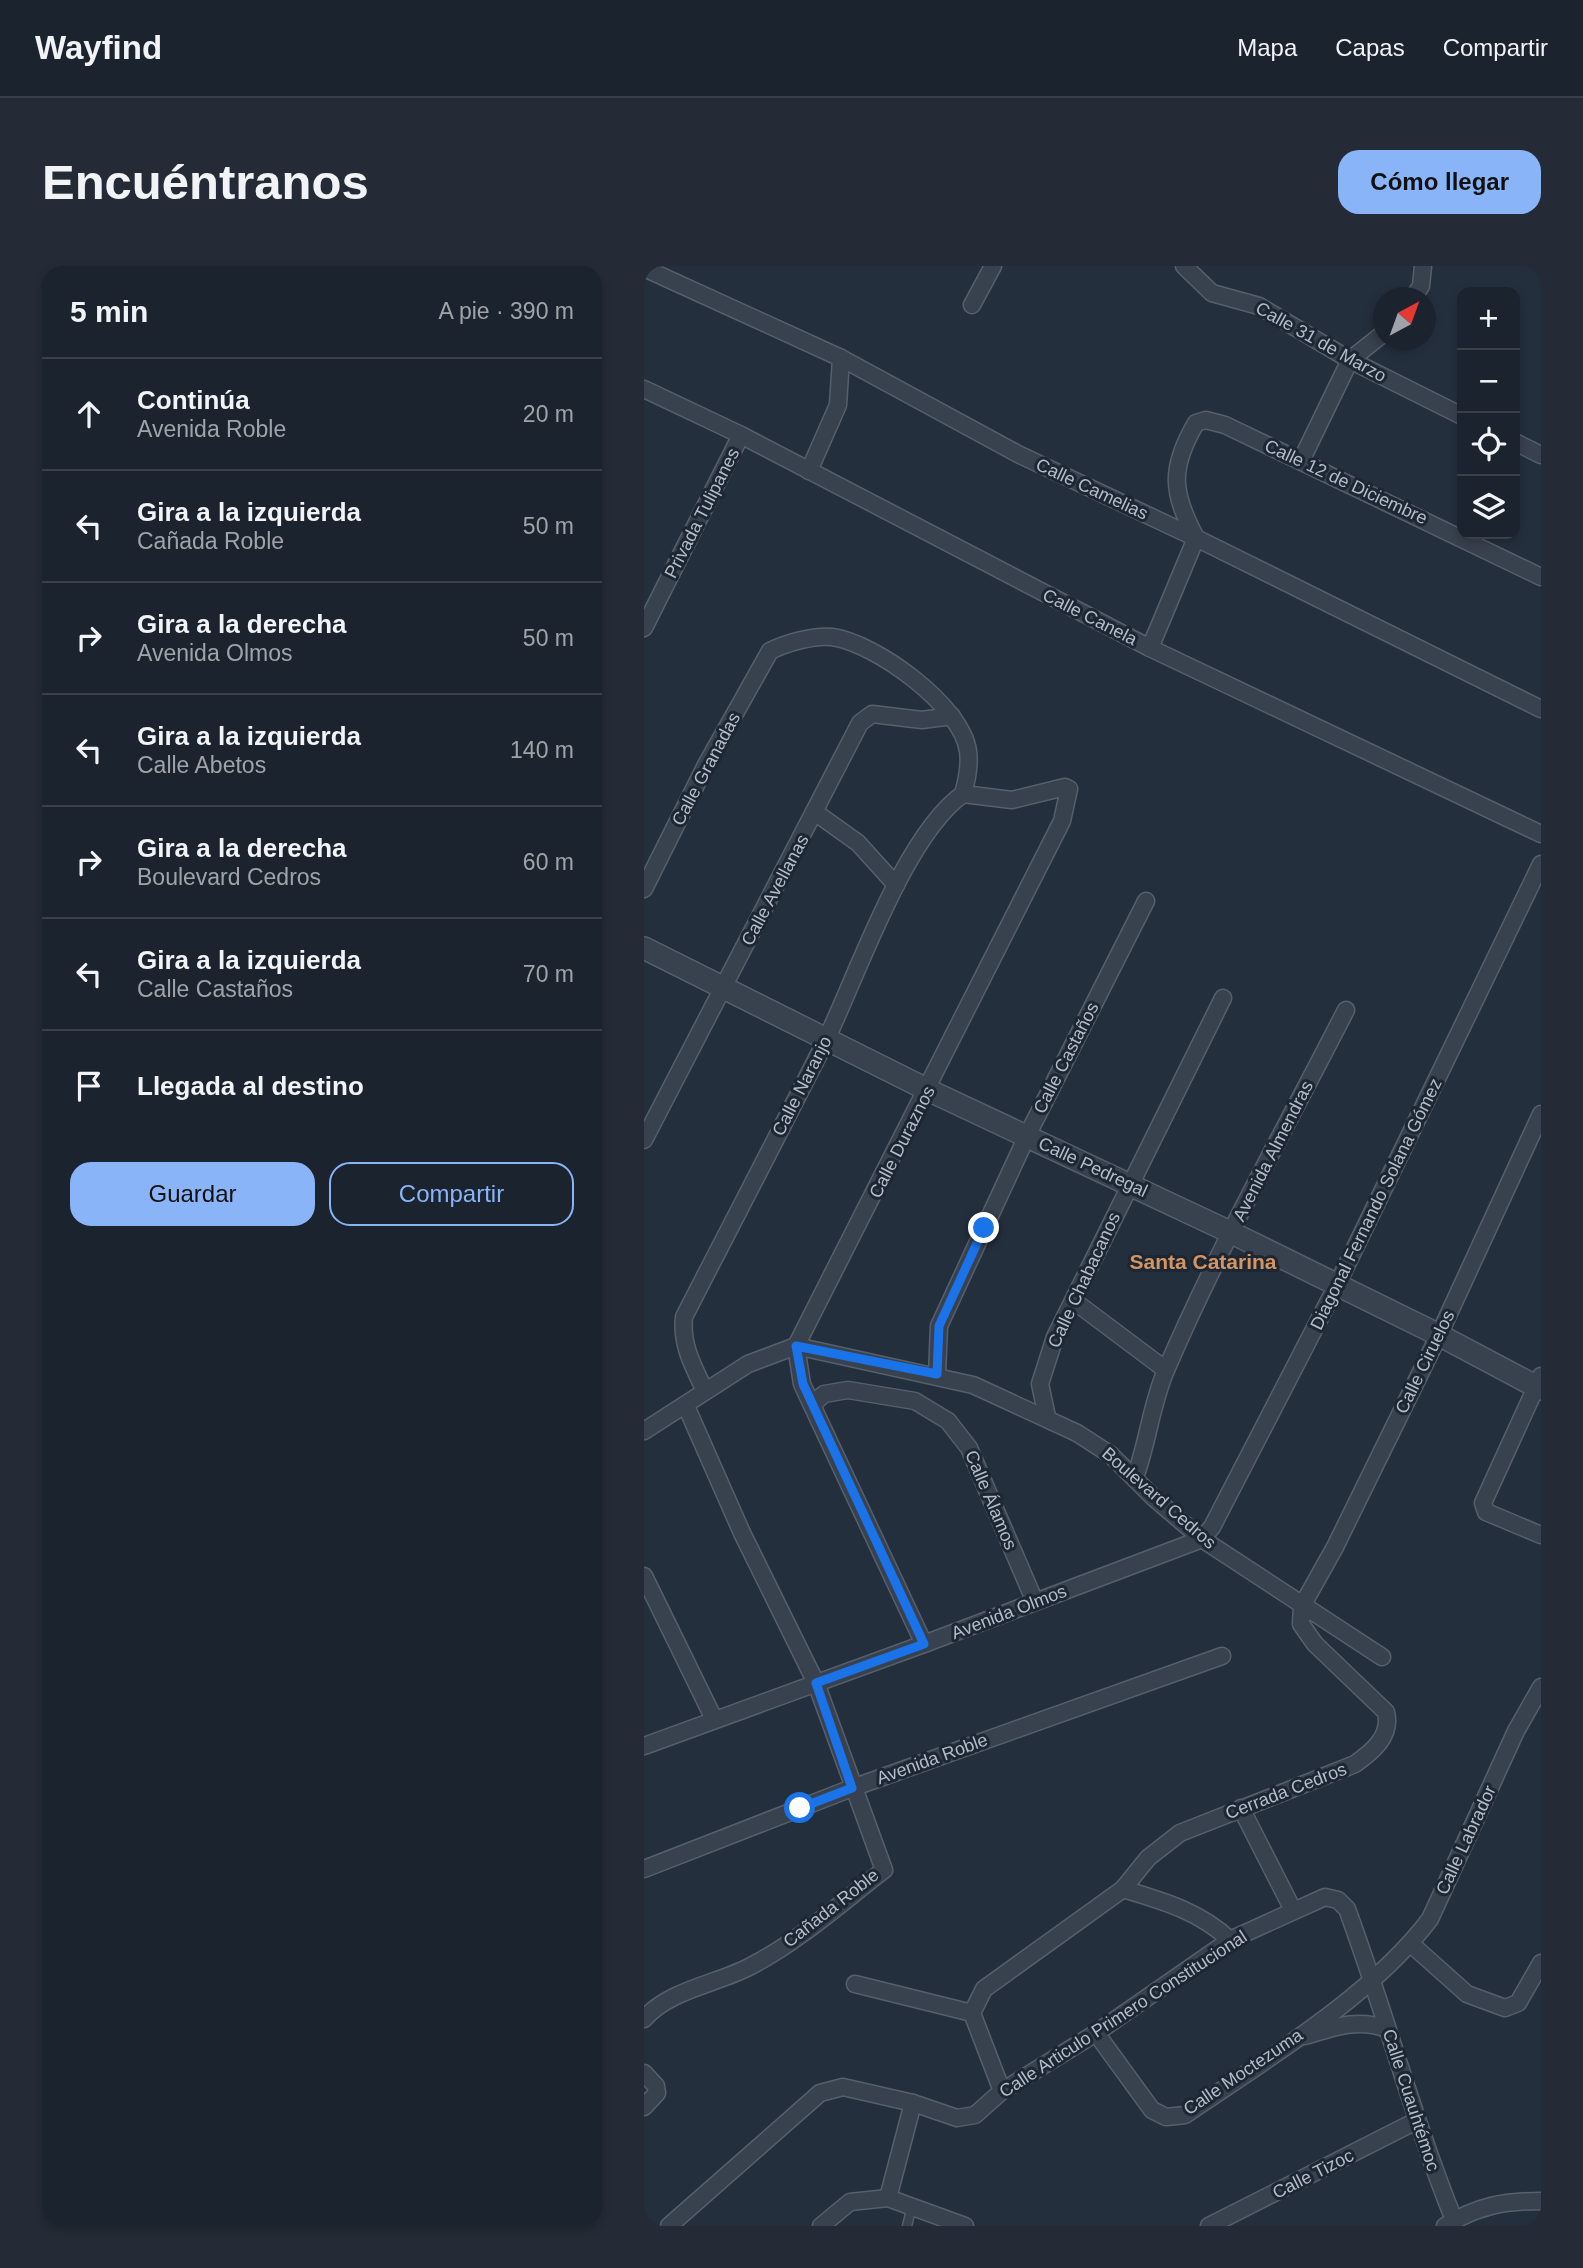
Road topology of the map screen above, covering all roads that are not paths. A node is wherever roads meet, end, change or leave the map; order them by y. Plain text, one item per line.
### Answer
1 (993, 266) edge
2 (1184, 266) edge
3 (1423, 266) edge
4 (644, 268) edge
5 (1420, 287) edge
6 (972, 304) dead end
7 (1373, 342) edge
8 (841, 358) junction
9 (1350, 360) junction
10 (644, 389) edge
11 (1457, 414) edge
12 (741, 435) junction
13 (1520, 447) edge
14 (1541, 455) edge
15 (1301, 461) junction
16 (809, 471) junction
17 (1457, 530) edge
18 (1196, 538) junction
19 (1475, 539) edge
20 (1541, 577) edge
21 (644, 628) edge
22 (1150, 648) junction
23 (1541, 709) edge
24 (952, 716) junction
25 (964, 794) junction
26 (816, 813) junction
27 (1541, 834) edge
28 (1541, 864) edge
29 (896, 885) junction
30 (644, 889) edge
31 (1146, 901) dead end
32 (644, 948) edge
33 (723, 987) junction
34 (1223, 998) dead end
35 (1346, 1010) dead end
36 (826, 1040) junction
37 (928, 1090) junction
38 (1541, 1114) edge
39 (1027, 1136) junction
40 (644, 1140) edge
41 (1129, 1184) junction
42 (1232, 1233) junction
43 (1337, 1285) junction
44 (1074, 1301) junction
45 (1439, 1335) junction
46 (796, 1346) junction
47 (1166, 1370) junction
48 (937, 1374) junction
49 (1539, 1384) edge
50 (705, 1391) junction
51 (813, 1404) junction
52 (686, 1406) junction
53 (1047, 1417) junction
54 (644, 1431) edge
55 (1135, 1477) junction
56 (1541, 1535) edge
57 (1202, 1538) junction
58 (644, 1576) edge
59 (1035, 1602) junction
60 (1302, 1606) junction
61 (924, 1644) junction
62 (1222, 1656) dead end
63 (1382, 1657) dead end
64 (816, 1683) junction
65 (1541, 1688) edge
66 (1538, 1708) edge
67 (714, 1719) junction
68 (644, 1746) edge
69 (852, 1788) junction
70 (1241, 1808) junction
71 (644, 1869) edge
72 (1123, 1889) junction
73 (1338, 1900) joint
74 (1293, 1910) junction
75 (1230, 1940) junction
76 (1411, 1944) junction
77 (1541, 1963) edge
78 (1372, 1978) junction
79 (855, 1984) dead end
80 (972, 2013) junction
81 (644, 2019) edge
82 (1387, 2029) junction
83 (1096, 2033) junction
84 (1294, 2040) junction
85 (644, 2073) edge
86 (1002, 2091) junction
87 (913, 2103) junction
88 (644, 2107) edge
89 (1416, 2121) junction
90 (888, 2198) junction
91 (1537, 2201) edge
92 (912, 2206) junction
93 (1450, 2223) edge
94 (669, 2226) edge
95 (821, 2226) edge
96 (907, 2226) edge
97 (965, 2226) edge
98 (1209, 2226) edge

1 - 6 street
2 - 9 street, Calle 31 de Marzo
3 - 5 street
4 - 8 street, Calle Camelias
7 - 9 street
8 - 16 street
8 - 18 street, Calle Camelias
9 - 11 street, Calle 31 de Marzo
9 - 15 street
10 - 12 street, Calle Canela
12 - 16 street, Calle Canela
12 - 21 street, Privada Tulipanes
13 - 14 street
15 - 17 street, Calle 12 de Diciembre
15 - 18 street, Calle 12 de Diciembre
16 - 22 street, Calle Canela
18 - 22 street
18 - 23 street, Calle Camelias
19 - 20 street, Calle 12 de Diciembre
22 - 27 street, Calle Canela
24 - 25 street
24 - 26 street, Calle Avellanas
24 - 30 street, Calle Granadas
25 - 29 street, Calle Naranjo
25 - 37 street, Calle Duraznos
26 - 29 street
26 - 33 street, Calle Avellanas
28 - 43 street, Diagonal Fernando Solana Gómez
29 - 36 street, Calle Naranjo
31 - 39 street, Calle Castaños
32 - 33 street, Calle Pedregal
33 - 36 street, Calle Pedregal
33 - 40 street, Calle Avellanas
34 - 41 street, Calle Chabacanos
35 - 42 street, Avenida Almendras
36 - 37 street, Calle Pedregal
36 - 50 street, Calle Naranjo
37 - 39 street, Calle Pedregal
37 - 46 street, Calle Duraznos
38 - 45 street, Calle Ciruelos
39 - 41 street, Calle Pedregal
39 - 48 street, Calle Castaños
41 - 42 street, Calle Pedregal
41 - 44 street, Calle Chabacanos
42 - 43 street, Calle Pedregal
42 - 47 street, Avenida Almendras
43 - 45 street, Calle Pedregal
43 - 57 street, Diagonal Fernando Solana Gómez
44 - 47 street
44 - 53 street, Calle Chabacanos
45 - 49 street, Calle Pedregal
45 - 60 street, Calle Ciruelos
46 - 48 street, Boulevard Cedros
46 - 50 street
46 - 51 street
47 - 55 street, Avenida Almendras
48 - 53 street, Boulevard Cedros
49 - 56 street
50 - 52 street
51 - 59 street, Calle Álamos
51 - 61 street
52 - 54 street
52 - 64 street, Cañada Roble
53 - 55 street, Boulevard Cedros
55 - 57 street, Boulevard Cedros
57 - 59 street, Avenida Olmos
57 - 60 street, Boulevard Cedros
58 - 67 street
59 - 61 street, Avenida Olmos
60 - 63 street, Boulevard Cedros
60 - 70 street, Cerrada Cedros
61 - 64 street, Avenida Olmos
62 - 69 street, Avenida Roble
64 - 67 street
64 - 69 street, Cañada Roble
65 - 66 street, Calle Labrador
66 - 76 street, Calle Labrador
67 - 68 street
69 - 71 street, Avenida Roble
69 - 81 street, Cañada Roble
70 - 72 street, Cerrada Cedros
70 - 74 street
72 - 75 street
72 - 80 street, Cerrada Cedros
73 - 74 street, Calle Articulo Primero Constitucional
73 - 78 street, Calle Cuauhtémoc
74 - 75 street, Calle Articulo Primero Constitucional
75 - 83 street, Calle Articulo Primero Constitucional
76 - 77 street
76 - 78 street, Calle Labrador
78 - 82 street, Calle Cuauhtémoc
78 - 84 street, Calle Moctezuma
79 - 80 street
80 - 86 street
82 - 84 street
82 - 89 street, Calle Cuauhtémoc
83 - 84 street, Calle Moctezuma
83 - 86 street, Calle Articulo Primero Constitucional
85 - 88 street
86 - 87 street, Calle Articulo Primero Constitucional
87 - 90 street
87 - 94 street, Calle Articulo Primero Constitucional
89 - 93 street, Calle Cuauhtémoc
89 - 98 street, Calle Tizoc
90 - 92 street
90 - 95 street
91 - 93 street
92 - 96 lane
92 - 97 street

